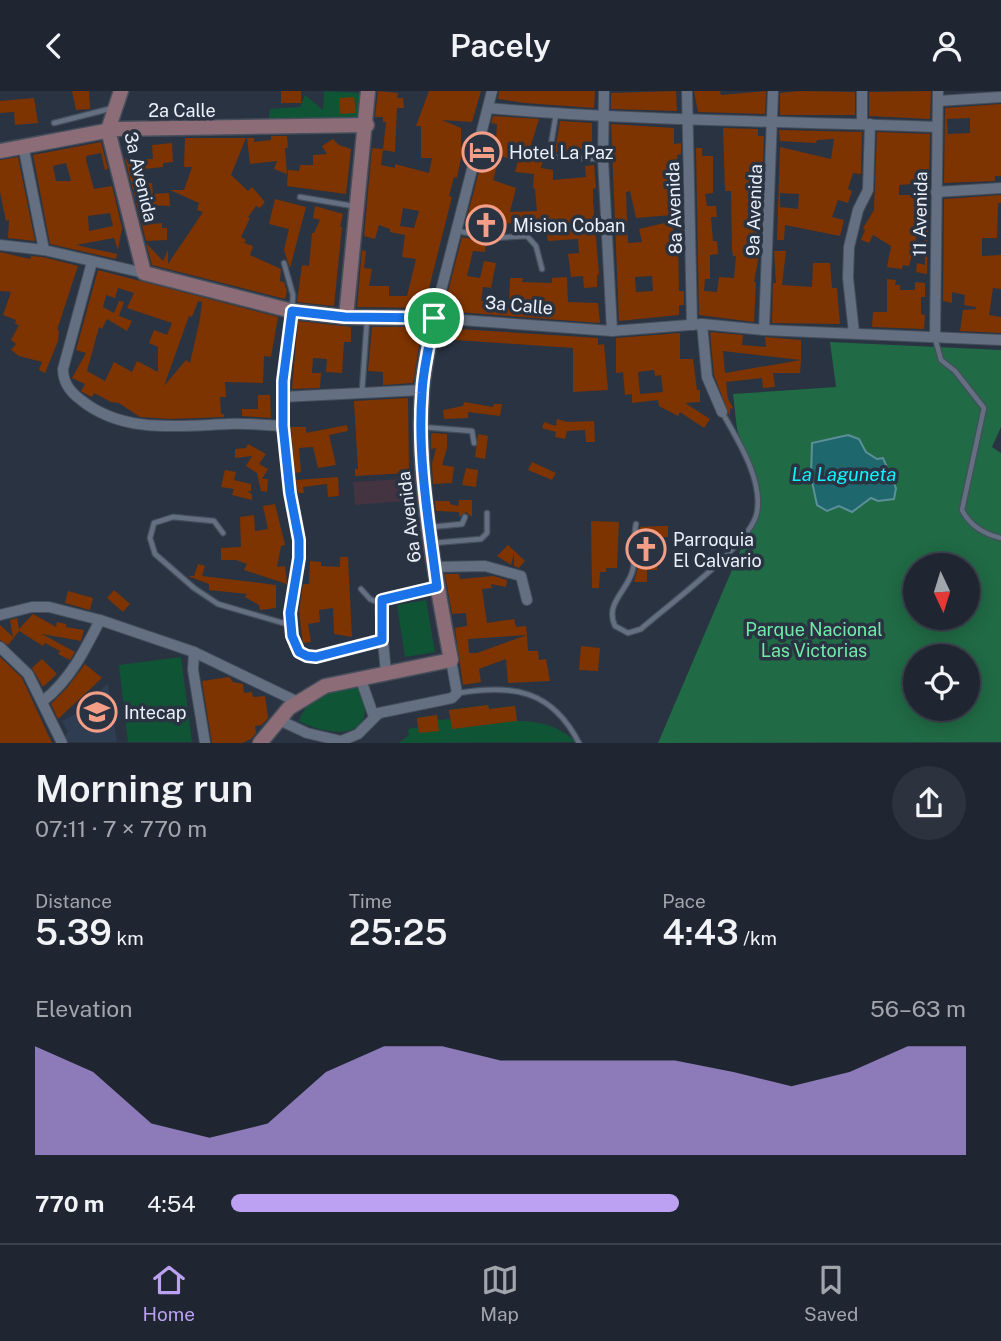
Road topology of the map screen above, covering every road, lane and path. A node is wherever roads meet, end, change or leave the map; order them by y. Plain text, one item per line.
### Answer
1 (121, 91) edge
2 (368, 91) edge
3 (492, 91) edge
4 (604, 91) edge
5 (687, 91) edge
6 (773, 91) edge
7 (862, 91) edge
8 (938, 96) edge
9 (1001, 97) edge
10 (117, 107) junction
11 (488, 108) junction
12 (556, 114) junction
13 (604, 116) junction
14 (686, 119) junction
15 (54, 123) dead end
16 (772, 123) junction
17 (866, 124) junction
18 (366, 125) junction
19 (937, 127) junction
20 (108, 130) junction
21 (23, 145) junction
22 (0, 151) edge
23 (603, 159) junction
24 (1001, 188) edge
25 (936, 192) junction
26 (300, 197) dead end
27 (357, 207) junction
28 (455, 230) junction
29 (0, 246) edge
30 (44, 250) junction
31 (92, 262) junction
32 (284, 263) dead end
33 (542, 269) dead end
34 (144, 273) junction
35 (292, 311) junction
36 (345, 317) junction
37 (368, 317) junction
38 (434, 318) junction
39 (697, 325) junction
40 (764, 330) junction
41 (612, 331) junction
42 (854, 333) junction
43 (935, 337) junction
44 (1001, 340) edge
45 (422, 390) junction
46 (362, 392) junction
47 (282, 397) junction
48 (722, 412) joint
49 (283, 426) junction
50 (421, 427) junction
51 (474, 443) dead end
52 (487, 513) dead end
53 (465, 517) dead end
54 (636, 524) dead end
55 (430, 527) junction
56 (223, 533) dead end
57 (1001, 538) edge
58 (432, 543) junction
59 (435, 567) junction
60 (437, 587) junction
61 (361, 589) dead end
62 (527, 600) dead end
63 (380, 604) junction
64 (0, 615) edge
65 (100, 620) junction
66 (290, 625) junction
67 (382, 640) junction
68 (0, 647) edge
69 (194, 652) junction
70 (451, 660) junction
71 (386, 673) junction
72 (360, 677) junction
73 (457, 693) junction
74 (43, 701) junction
75 (300, 703) junction
76 (374, 716) junction
77 (283, 722) junction
78 (62, 743) edge
79 (205, 743) edge
80 (260, 743) edge
81 (272, 743) edge
82 (579, 743) edge

1 - 10 street, 3a Avenida
2 - 18 street
3 - 11 street, 6a Avenida
4 - 13 street
5 - 14 street, 8a Avenida
6 - 16 street, 9a Avenida
7 - 17 street
8 - 9 street
8 - 19 street, 11 Avenida
10 - 15 lane
10 - 20 street, 3a Avenida
11 - 12 street
11 - 28 street, 6a Avenida
12 - 13 street
12 - 23 lane
13 - 14 street
13 - 23 street
14 - 16 street
14 - 39 street, 8a Avenida
16 - 17 street
16 - 40 street, 9a Avenida
17 - 19 street
17 - 42 street
18 - 20 street, 2a Calle
18 - 27 street
19 - 25 street, 11 Avenida
20 - 21 street, 2a Calle
20 - 34 street, 3a Avenida
21 - 22 street, 2a Calle
21 - 30 street
23 - 41 street
24 - 25 street
25 - 43 street, 11 Avenida
26 - 27 lane
27 - 36 street
28 - 33 lane
28 - 38 street, 6a Avenida
29 - 30 street, 3a Calle
30 - 31 street, 3a Calle
31 - 34 street, 3a Calle
31 - 49 street
32 - 35 lane
34 - 35 street, 3a Calle
35 - 36 street, 3a Calle
35 - 47 street
36 - 37 street, 3a Calle
37 - 38 street, 3a Calle
37 - 46 lane
38 - 41 street, 3a Calle
38 - 45 street, 6a Avenida
39 - 40 street, 3a Calle
39 - 41 street, 3a Calle
39 - 48 street, 8a Avenida
40 - 42 street, 3a Calle
42 - 43 street, 3a Calle
43 - 44 street, 3a Calle
43 - 57 lane
45 - 46 street
45 - 50 street, 6a Avenida
46 - 47 street
47 - 49 street
48 - 54 lane
49 - 66 street
50 - 51 lane
50 - 55 street, 6a Avenida
52 - 58 lane
53 - 55 lane
55 - 58 street, 6a Avenida
56 - 66 lane
58 - 59 street, 6a Avenida
59 - 60 street, 6a Avenida
59 - 62 street
60 - 63 street
60 - 70 street, 6a Avenida
61 - 63 lane
63 - 67 street
64 - 65 street
65 - 69 street
65 - 74 street
66 - 67 street
67 - 71 street
68 - 74 street
69 - 75 street
69 - 79 street
70 - 71 street
70 - 73 street, 6a Avenida
71 - 72 street
72 - 75 street
72 - 76 street
73 - 76 street
73 - 82 lane
74 - 78 street
75 - 77 street
76 - 77 street
77 - 80 street
77 - 81 street

